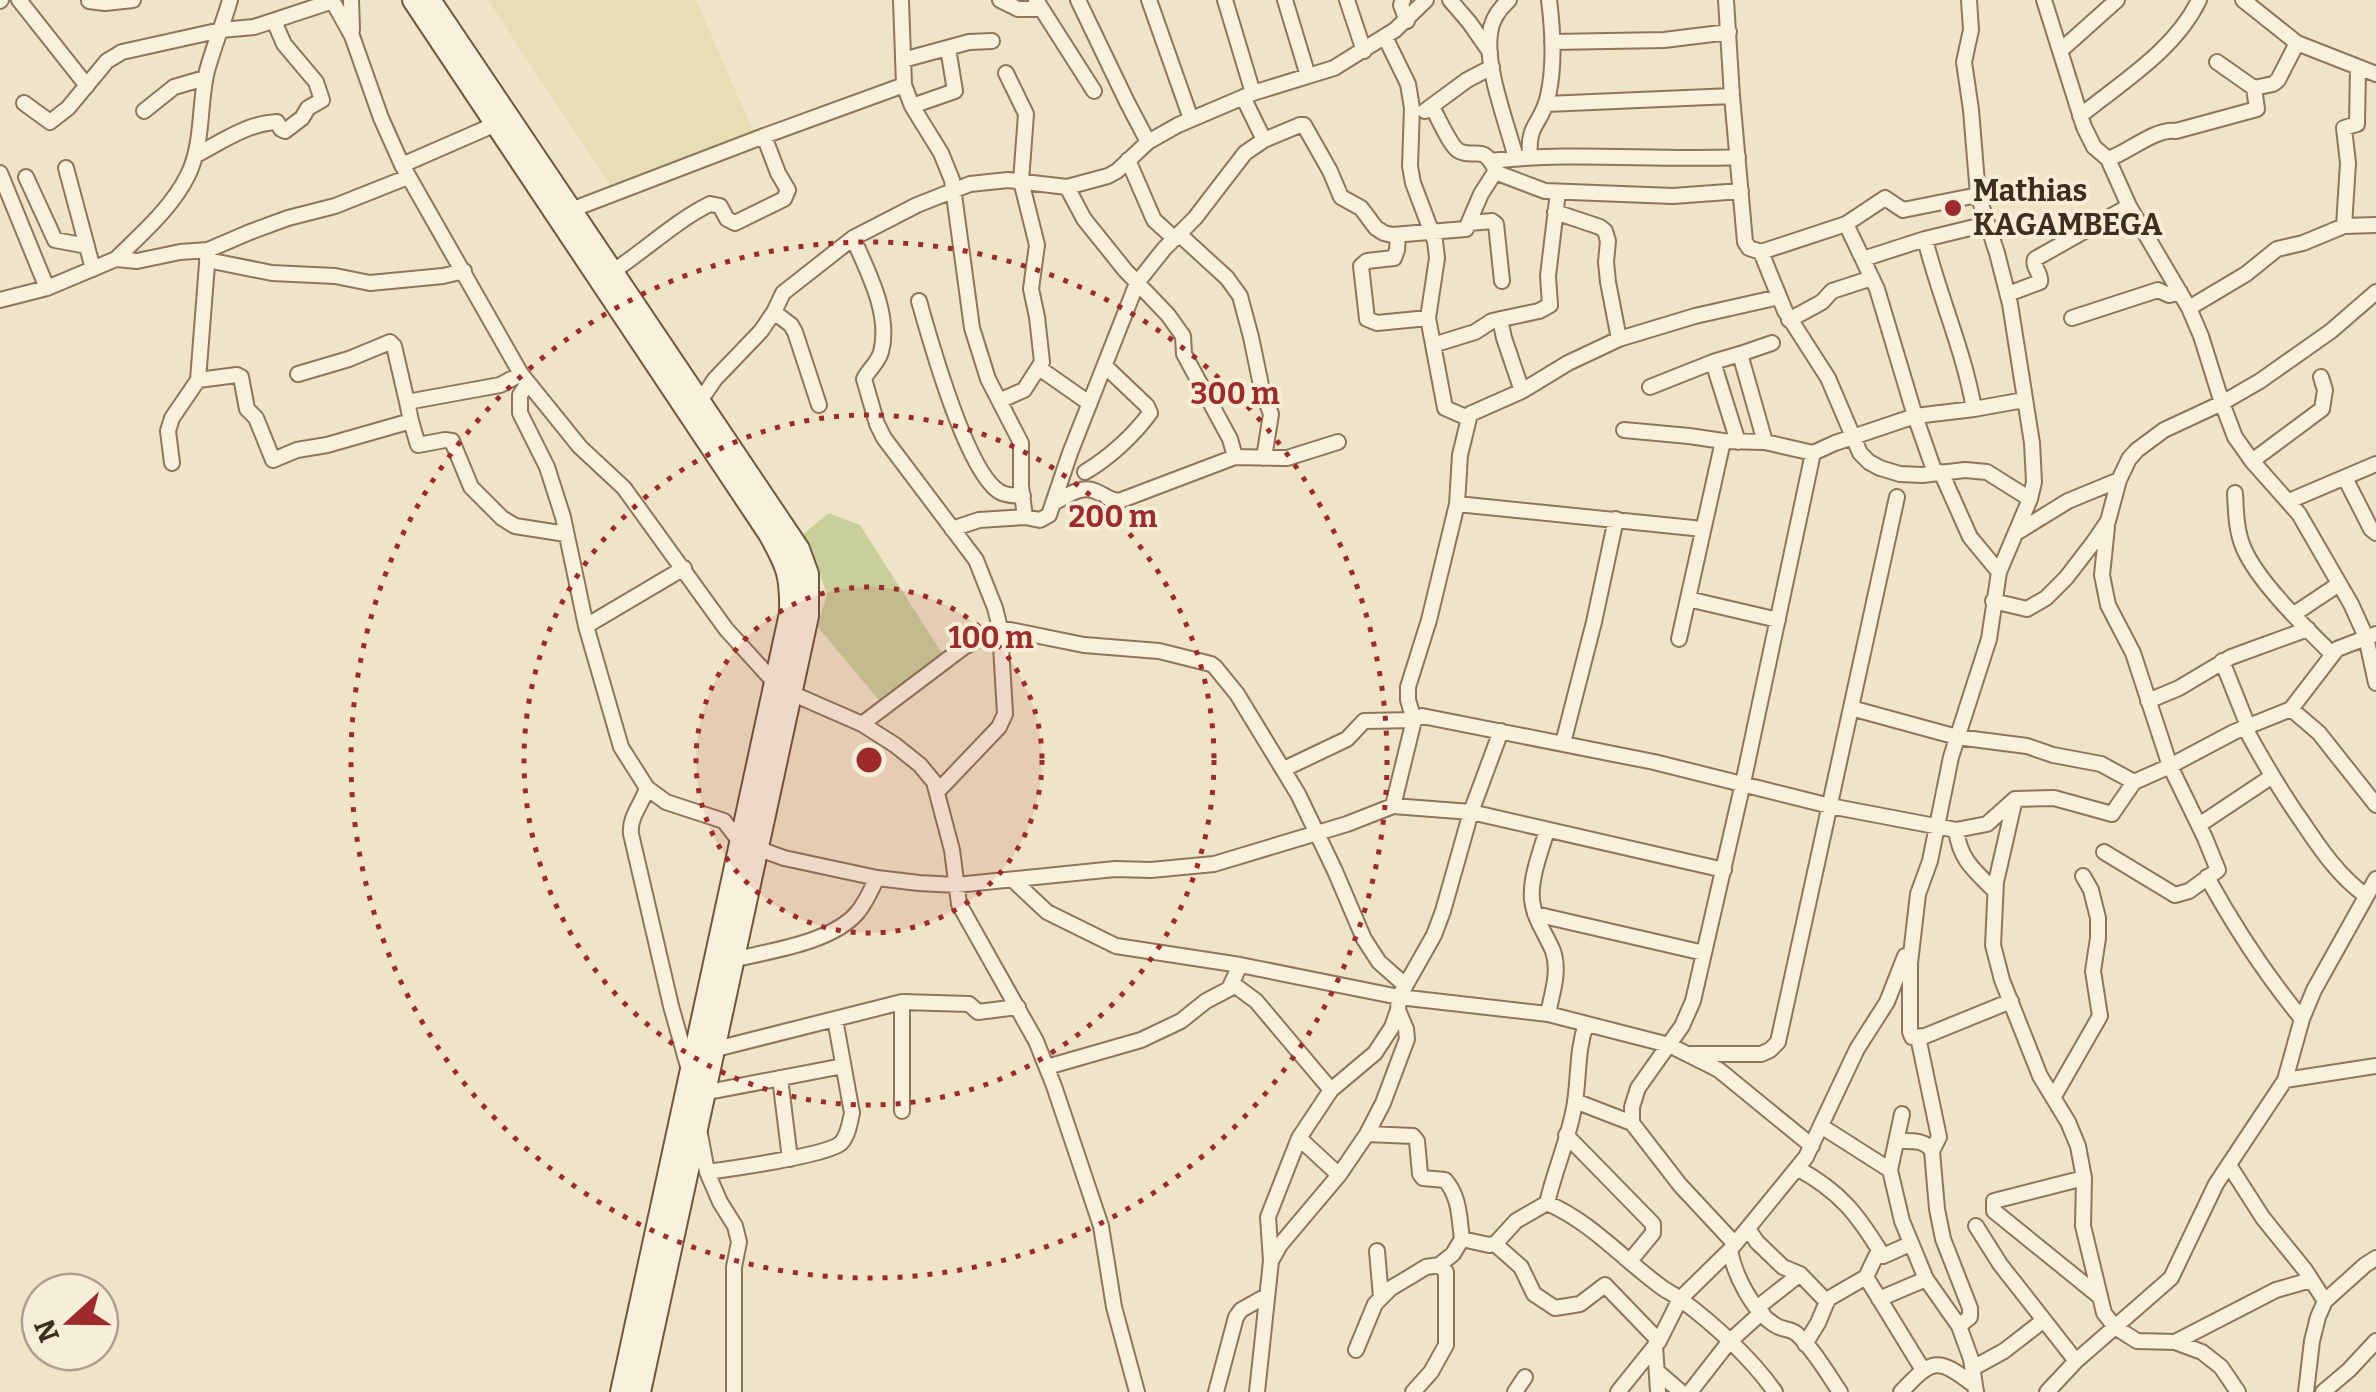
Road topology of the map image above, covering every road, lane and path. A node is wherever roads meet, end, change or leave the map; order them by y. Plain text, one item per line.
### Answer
1 (18, 0) edge
2 (133, 0) edge
3 (230, 0) edge
4 (350, 0) edge
5 (413, 0) edge
6 (430, 0) edge
7 (901, 0) edge
8 (1000, 0) edge
9 (1078, 0) edge
10 (1149, 0) edge
11 (1225, 0) edge
12 (1285, 0) edge
13 (1347, 0) edge
14 (1426, 0) edge
15 (1450, 0) edge
16 (1509, 0) edge
17 (1549, 0) edge
18 (1726, 0) edge
19 (1969, 0) edge
20 (2044, 0) edge
21 (2117, 0) edge
22 (2199, 0) edge
23 (2243, 0) edge
24 (89, 1) edge
25 (333, 1) edge
26 (1401, 2) edge
27 (1038, 4) edge
28 (274, 21) junction
29 (1407, 21) junction
30 (220, 30) junction
31 (1729, 32) junction
32 (352, 36) junction
33 (1385, 38) junction
34 (992, 41) dead end
35 (1552, 42) junction
36 (2296, 43) junction
37 (948, 48) junction
38 (1364, 51) junction
39 (2060, 51) junction
40 (460, 57) junction
41 (903, 60) junction
42 (1491, 60) junction
43 (2218, 62) dead end
44 (2358, 66) junction
45 (1006, 73) dead end
46 (2376, 74) edge
47 (1308, 76) junction
48 (206, 78) junction
49 (904, 85) junction
50 (86, 86) junction
51 (2254, 88) junction
52 (1094, 91) dead end
53 (1248, 95) junction
54 (1732, 96) junction
55 (24, 103) dead end
56 (1546, 104) junction
57 (912, 106) junction
58 (1432, 108) junction
59 (144, 111) dead end
60 (2080, 116) junction
61 (1411, 118) junction
62 (1191, 119) junction
63 (496, 124) junction
64 (764, 136) junction
65 (1264, 140) junction
66 (1148, 142) junction
67 (196, 156) junction
68 (1523, 157) junction
69 (1738, 158) junction
70 (2108, 159) junction
71 (1128, 160) junction
72 (1493, 166) junction
73 (66, 168) dead end
74 (405, 171) junction
75 (0, 173) edge
76 (26, 177) dead end
77 (1021, 181) junction
78 (1067, 187) junction
79 (954, 190) junction
80 (1741, 191) junction
81 (1558, 192) junction
82 (1978, 195) junction
83 (2130, 206) junction
84 (571, 210) junction
85 (1555, 212) junction
86 (1470, 223) junction
87 (1846, 224) junction
88 (1988, 224) junction
89 (2376, 225) edge
90 (2344, 226) junction
91 (1432, 231) junction
92 (1398, 234) junction
93 (1178, 237) junction
94 (853, 238) junction
95 (1924, 239) junction
96 (87, 246) junction
97 (1761, 252) junction
98 (207, 255) junction
99 (116, 258) junction
100 (1862, 259) junction
101 (93, 269) junction
102 (464, 271) junction
103 (612, 272) junction
104 (1872, 278) junction
105 (1502, 282) dead end
106 (1138, 283) junction
107 (47, 288) junction
108 (2180, 292) junction
109 (2376, 292) edge
110 (2008, 294) junction
111 (1779, 297) junction
112 (0, 300) edge
113 (918, 301) dead end
114 (2189, 308) junction
115 (774, 312) junction
116 (1428, 318) junction
117 (2072, 318) dead end
118 (1500, 319) junction
119 (1789, 320) junction
120 (1619, 339) junction
121 (1434, 344) junction
122 (1772, 344) dead end
123 (1740, 354) junction
124 (1713, 362) junction
125 (1105, 366) junction
126 (1039, 368) junction
127 (298, 374) dead end
128 (2321, 376) dead end
129 (524, 379) junction
130 (198, 380) junction
131 (1650, 387) dead end
132 (1522, 391) junction
133 (1000, 400) junction
134 (2024, 400) junction
135 (700, 401) junction
136 (407, 402) junction
137 (1089, 402) junction
138 (2222, 404) junction
139 (820, 405) dead end
140 (1974, 409) junction
141 (1914, 416) junction
142 (1468, 418) junction
143 (410, 421) junction
144 (1624, 430) dead end
145 (1853, 436) junction
146 (1338, 442) dead end
147 (1731, 442) junction
148 (1764, 442) junction
149 (1813, 454) junction
150 (1235, 458) junction
151 (1264, 458) junction
152 (2252, 461) junction
153 (172, 463) dead end
154 (2376, 464) edge
155 (1085, 472) dead end
156 (1938, 473) junction
157 (2345, 478) junction
158 (2119, 480) junction
159 (2235, 493) dead end
160 (1023, 496) junction
161 (1897, 497) dead end
162 (2030, 499) junction
163 (2289, 501) junction
164 (1055, 502) junction
165 (1457, 504) junction
166 (1025, 516) junction
167 (1616, 519) junction
168 (2108, 521) junction
169 (952, 529) junction
170 (1702, 530) junction
171 (2016, 533) junction
172 (2376, 533) edge
173 (566, 534) junction
174 (684, 568) junction
175 (1999, 572) junction
176 (2338, 584) junction
177 (1688, 599) junction
178 (1993, 601) junction
179 (2294, 614) junction
180 (1778, 620) junction
181 (586, 626) junction
182 (1000, 628) junction
183 (2308, 630) junction
184 (2371, 636) edge
185 (1678, 639) dead end
186 (2332, 654) junction
187 (2222, 662) junction
188 (2376, 682) edge
189 (782, 688) junction
190 (2148, 701) junction
191 (1851, 708) junction
192 (2291, 708) junction
193 (1414, 720) junction
194 (862, 724) junction
195 (2246, 727) junction
196 (1501, 731) junction
197 (1957, 737) junction
198 (1563, 743) junction
199 (2170, 766) junction
200 (1284, 769) junction
201 (2271, 777) junction
202 (2134, 782) junction
203 (1743, 783) junction
204 (647, 788) junction
205 (938, 790) junction
206 (2015, 799) junction
207 (2376, 804) edge
208 (1393, 806) junction
209 (1830, 806) junction
210 (1471, 812) junction
211 (2198, 825) junction
212 (1938, 827) junction
213 (1547, 830) junction
214 (1956, 830) junction
215 (1316, 832) junction
216 (748, 845) junction
217 (2104, 852) dead end
218 (1724, 870) junction
219 (2083, 876) dead end
220 (2207, 877) junction
221 (877, 878) junction
222 (2376, 879) edge
223 (1013, 880) junction
224 (956, 885) junction
225 (1995, 891) junction
226 (2365, 895) junction
227 (1535, 914) junction
228 (1912, 942) junction
229 (1704, 953) junction
230 (732, 960) junction
231 (1240, 965) junction
232 (1232, 984) junction
233 (1401, 997) junction
234 (2010, 1001) junction
235 (902, 1002) junction
236 (1018, 1007) junction
237 (1548, 1014) junction
238 (835, 1019) junction
239 (2302, 1019) junction
240 (1586, 1024) junction
241 (1918, 1038) junction
242 (1669, 1045) junction
243 (712, 1050) junction
244 (1690, 1054) junction
245 (844, 1066) junction
246 (2376, 1066) edge
247 (1047, 1067) junction
248 (780, 1078) junction
249 (2286, 1080) junction
250 (697, 1085) junction
251 (1331, 1090) junction
252 (2053, 1098) junction
253 (1575, 1101) junction
254 (902, 1111) dead end
255 (1902, 1114) dead end
256 (698, 1118) junction
257 (1632, 1123) junction
258 (1821, 1126) junction
259 (1366, 1134) junction
260 (1566, 1136) junction
261 (1299, 1138) junction
262 (1897, 1141) junction
263 (1812, 1146) junction
264 (1932, 1152) junction
265 (790, 1158) junction
266 (2229, 1165) junction
267 (1797, 1168) junction
268 (1890, 1170) junction
269 (707, 1172) junction
270 (1338, 1176) junction
271 (2084, 1178) junction
272 (1547, 1202) junction
273 (1976, 1226) dead end
274 (1748, 1229) junction
275 (1462, 1239) junction
276 (1495, 1244) junction
277 (1910, 1244) junction
278 (1733, 1247) junction
279 (1377, 1251) dead end
280 (1884, 1256) junction
281 (2376, 1258) edge
282 (1271, 1261) junction
283 (1630, 1261) junction
284 (1439, 1265) junction
285 (1800, 1274) junction
286 (1866, 1278) junction
287 (1926, 1279) junction
288 (2310, 1280) junction
289 (1266, 1296) junction
290 (2100, 1296) junction
291 (1380, 1298) junction
292 (1680, 1299) junction
293 (1879, 1299) junction
294 (1826, 1302) junction
295 (2325, 1302) junction
296 (1760, 1310) junction
297 (2044, 1320) junction
298 (1959, 1326) junction
299 (2114, 1326) junction
300 (2376, 1341) edge
301 (1729, 1342) junction
302 (2175, 1342) junction
303 (1657, 1343) junction
304 (1805, 1344) junction
305 (1356, 1350) dead end
306 (2076, 1361) junction
307 (1973, 1368) junction
308 (1922, 1370) junction
309 (1658, 1372) junction
310 (1525, 1376) dead end
311 (1975, 1388) edge
312 (621, 1392) edge
313 (640, 1392) edge
314 (734, 1392) edge
315 (1137, 1392) edge
316 (1216, 1392) edge
317 (1256, 1392) edge
318 (1413, 1392) edge
319 (1515, 1392) edge
320 (1618, 1392) edge
321 (1658, 1392) edge
322 (1681, 1392) edge
323 (1690, 1392) edge
324 (1776, 1392) edge
325 (1840, 1392) edge
326 (1901, 1392) edge
327 (2047, 1392) edge
328 (2238, 1392) edge
329 (2306, 1392) edge
330 (2323, 1392) edge

1 - 50 street
2 - 24 street
3 - 30 street
4 - 32 street
5 - 40 street
6 - 40 street
7 - 41 street
8 - 27 street
9 - 66 street
10 - 62 street
11 - 53 street
12 - 47 street
13 - 38 street
14 - 29 street
15 - 42 street
16 - 42 street
17 - 35 street
18 - 31 street
19 - 82 street
20 - 39 street
21 - 39 street
22 - 60 street
23 - 36 street
25 - 28 street
25 - 32 street
26 - 29 street
27 - 52 street
28 - 30 street
28 - 67 street
29 - 33 street
30 - 48 street
30 - 50 street
31 - 35 street
31 - 54 street
32 - 74 street
33 - 38 street
33 - 61 street
34 - 37 street
35 - 56 street
36 - 44 street
36 - 51 street
37 - 41 street
37 - 57 street
38 - 47 street
39 - 60 street
40 - 63 street
40 - 84 street
41 - 49 street
42 - 58 street
42 - 68 street
43 - 51 street
44 - 46 street
44 - 90 street
45 - 77 street
47 - 53 street
48 - 59 street
48 - 67 street
49 - 57 street
49 - 64 street
50 - 55 street
51 - 70 street
53 - 62 street
53 - 65 street
54 - 56 street
54 - 69 street
56 - 68 street
57 - 79 street
58 - 61 street
58 - 72 street
60 - 70 street
61 - 91 street
62 - 66 street
63 - 74 street
63 - 189 street
64 - 84 street
64 - 103 street
65 - 92 street
65 - 93 street
66 - 71 street
67 - 99 street
68 - 69 street
68 - 72 street
69 - 80 street
70 - 83 street
71 - 78 street
71 - 93 street
72 - 81 street
72 - 86 street
73 - 96 street
74 - 98 street
74 - 102 street
75 - 107 street
76 - 96 street
77 - 78 street
77 - 79 street
77 - 126 street
78 - 106 street
79 - 94 street
79 - 133 street
80 - 81 street
80 - 97 street
81 - 85 street
82 - 87 street
82 - 88 street
83 - 108 street
83 - 110 street
84 - 103 street
85 - 118 street
85 - 120 street
86 - 91 street
86 - 105 street
87 - 97 street
87 - 100 street
88 - 95 street
88 - 110 street
89 - 90 street
90 - 114 street
91 - 92 street
91 - 116 street
92 - 116 street
93 - 106 street
93 - 151 street
94 - 115 street
94 - 169 street
95 - 100 street
95 - 140 street
96 - 101 street
97 - 111 street
98 - 99 street
98 - 102 street
98 - 130 street
99 - 101 street
100 - 104 street
101 - 107 street
102 - 129 street
103 - 135 street
104 - 119 street
104 - 141 street
106 - 125 street
106 - 150 street
107 - 112 street
108 - 114 street
108 - 117 street
109 - 138 street
110 - 134 street
111 - 119 street
111 - 120 street
113 - 160 street
114 - 138 street
115 - 135 street
115 - 139 street
116 - 121 street
118 - 121 street
118 - 132 street
119 - 145 street
120 - 132 street
121 - 142 street
122 - 123 street
123 - 124 street
123 - 148 street
124 - 131 street
124 - 147 street
125 - 137 street
125 - 155 street
126 - 133 street
126 - 137 street
127 - 136 street
128 - 152 street
129 - 136 street
129 - 173 street
129 - 174 street
130 - 143 street
130 - 153 street
132 - 142 street
133 - 160 street
134 - 140 street
134 - 162 street
135 - 189 street
136 - 143 street
137 - 164 street
138 - 152 street
138 - 158 street
140 - 141 street
141 - 145 street
141 - 156 street
142 - 165 street
143 - 173 street
144 - 147 street
145 - 149 street
145 - 156 street
146 - 151 street
147 - 148 street
147 - 170 street
148 - 149 street
149 - 180 street
150 - 151 street
150 - 164 street
152 - 163 street
154 - 157 street
156 - 162 street
156 - 175 street
157 - 163 street
157 - 172 street
158 - 168 street
158 - 171 street
159 - 179 street
160 - 166 street
161 - 191 street
162 - 171 street
163 - 176 street
164 - 166 street
165 - 167 street
165 - 193 street
166 - 169 street
167 - 170 street
167 - 198 street
168 - 178 street
168 - 190 street
169 - 182 street
170 - 177 street
171 - 175 street
173 - 181 street
174 - 181 street
174 - 189 street
175 - 178 street
176 - 179 street
176 - 184 street
177 - 180 street
177 - 185 street
178 - 197 street
179 - 183 street
180 - 203 street
181 - 204 street
182 - 194 street
182 - 200 street
182 - 205 street
183 - 186 street
183 - 187 street
184 - 186 street
184 - 188 street
186 - 192 street
187 - 190 street
187 - 195 street
189 - 194 street
189 - 216 street
190 - 199 street
191 - 197 street
191 - 209 street
192 - 195 street
192 - 207 street
193 - 196 street
193 - 200 street
193 - 208 street
194 - 205 street
195 - 199 street
195 - 201 street
196 - 198 street
196 - 210 street
197 - 202 street
197 - 212 street
198 - 203 street
199 - 202 street
199 - 211 street
200 - 215 street
201 - 211 street
201 - 226 street
202 - 206 street
203 - 209 street
203 - 218 street
204 - 216 street
204 - 250 street
205 - 224 street
206 - 214 street
206 - 225 street
208 - 210 street
208 - 215 street
209 - 212 street
209 - 244 street
210 - 213 street
210 - 233 street
211 - 220 street
212 - 214 street
212 - 228 street
213 - 218 street
213 - 227 street
214 - 225 street
215 - 223 street
215 - 233 street
216 - 221 street
216 - 230 street
216 - 250 street
217 - 220 street
218 - 229 street
219 - 252 street
220 - 239 street
221 - 224 street
221 - 230 street
222 - 226 street
223 - 224 street
223 - 231 street
224 - 236 street
225 - 234 street
226 - 239 street
227 - 229 street
227 - 237 street
228 - 241 street
228 - 258 street
229 - 242 street
230 - 243 street
231 - 232 street
231 - 233 street
232 - 247 street
232 - 251 street
233 - 237 street
233 - 251 street
233 - 259 street
234 - 241 street
234 - 252 street
235 - 236 street
235 - 238 street
235 - 254 street
236 - 247 street
237 - 240 street
238 - 243 street
238 - 245 street
239 - 249 street
240 - 242 street
240 - 253 street
241 - 264 street
242 - 244 street
242 - 257 street
243 - 250 street
244 - 263 street
245 - 248 street
245 - 265 street
246 - 249 street
247 - 315 street
248 - 250 street
248 - 265 street
249 - 266 street
250 - 256 street
250 - 312 street
251 - 261 street
252 - 271 street
253 - 257 street
253 - 260 street
255 - 262 street
256 - 269 street
256 - 313 street
257 - 278 street
258 - 263 street
258 - 268 street
259 - 270 street
259 - 275 street
260 - 272 street
260 - 283 street
261 - 270 street
261 - 282 street
262 - 264 street
262 - 268 street
263 - 267 street
264 - 298 street
265 - 269 street
266 - 288 street
266 - 299 street
267 - 274 street
267 - 280 street
268 - 277 street
269 - 314 street
270 - 282 street
271 - 290 street
271 - 290 street
272 - 276 street
272 - 283 street
273 - 297 street
274 - 278 street
274 - 285 street
275 - 276 street
275 - 284 street
276 - 303 street
277 - 280 street
277 - 287 street
278 - 292 street
278 - 296 street
279 - 291 street
280 - 286 street
281 - 295 street
282 - 289 street
283 - 292 street
284 - 291 street
284 - 318 street
285 - 294 street
285 - 296 street
286 - 293 street
286 - 294 street
287 - 293 street
287 - 298 street
288 - 295 street
288 - 302 street
289 - 316 street
289 - 317 street
290 - 299 street
291 - 305 street
292 - 301 street
292 - 303 street
293 - 308 street
294 - 304 street
295 - 329 street
296 - 301 street
296 - 304 street
297 - 306 street
297 - 307 street
298 - 307 street
299 - 302 street
299 - 306 street
300 - 330 street
301 - 323 street
301 - 324 street
302 - 328 street
303 - 309 street
303 - 320 street
304 - 325 street
306 - 327 street
307 - 311 street
308 - 311 street
308 - 326 street
309 - 321 street
309 - 322 street
310 - 319 street

